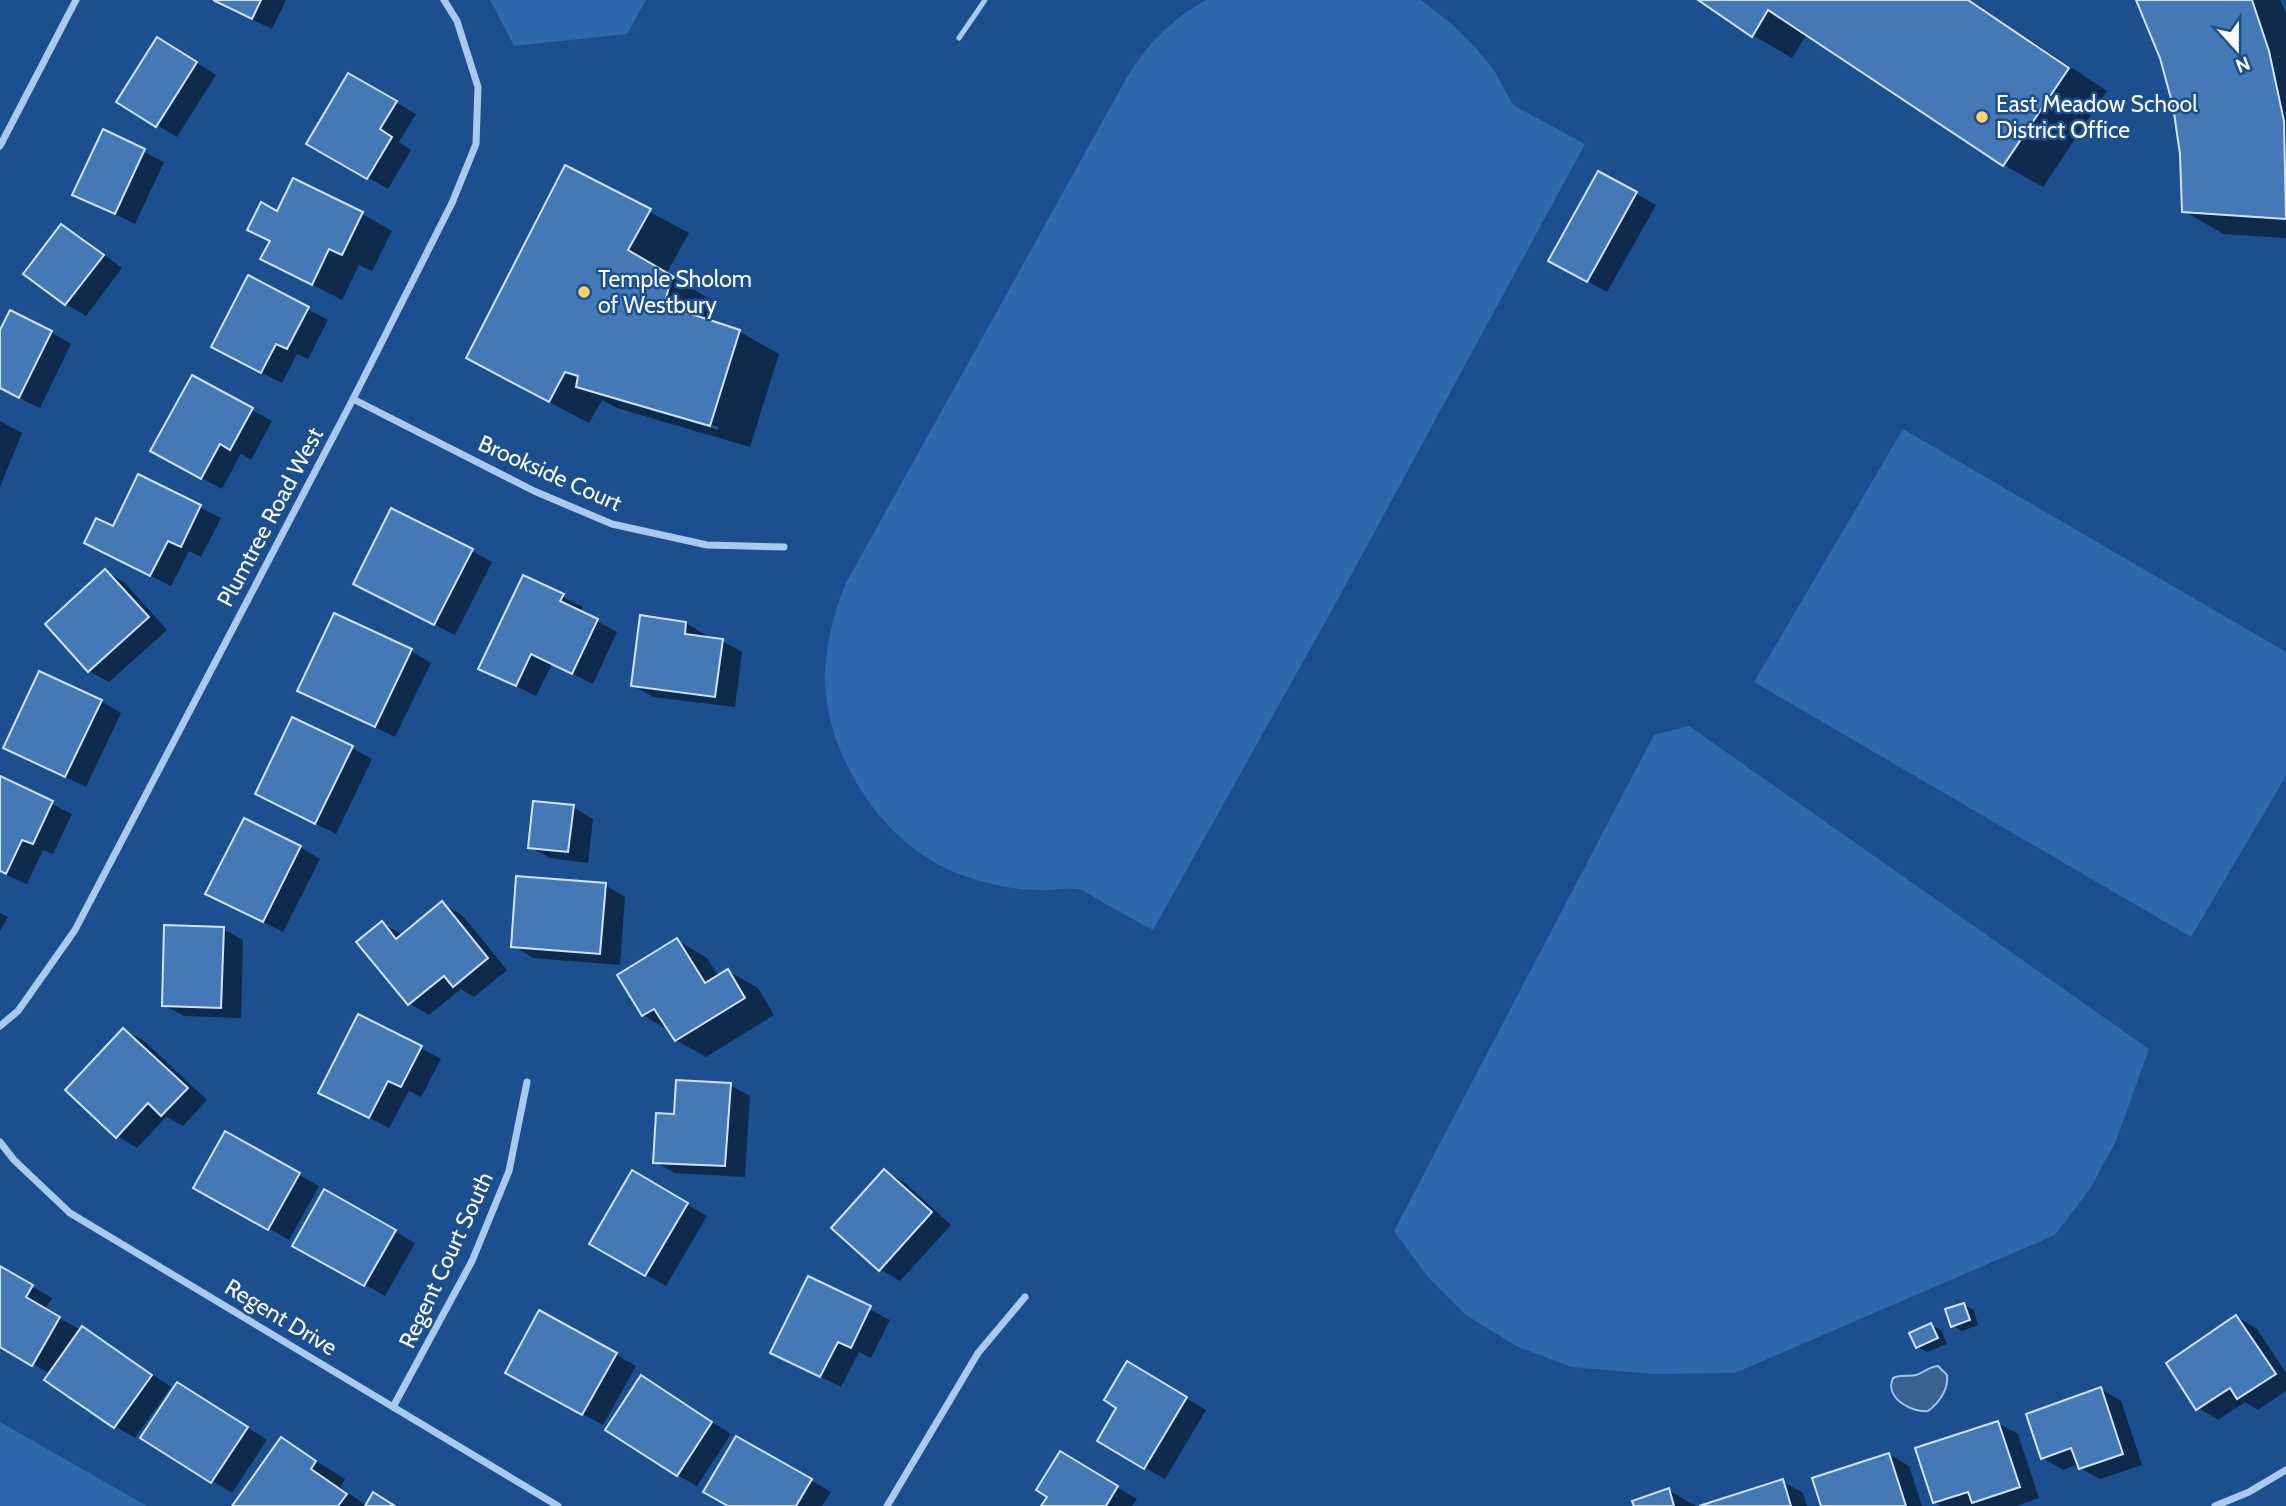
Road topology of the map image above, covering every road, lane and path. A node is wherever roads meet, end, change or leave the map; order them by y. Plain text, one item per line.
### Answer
1 (76, 0) edge
2 (444, 0) edge
3 (985, 0) edge
4 (959, 38) dead end
5 (0, 146) edge
6 (353, 399) junction
7 (784, 547) dead end
8 (0, 1026) edge
9 (527, 1082) dead end
10 (0, 1142) edge
11 (1025, 1297) dead end
12 (393, 1407) junction
13 (2286, 1471) edge
14 (558, 1506) edge
15 (887, 1506) edge
16 (2215, 1506) edge

1 - 5 street
2 - 6 street, Plumtree Road West
3 - 4 lane
6 - 7 street, Brookside Court
6 - 8 street, Plumtree Road West
9 - 12 street, Regent Court South
10 - 12 street, Regent Drive
11 - 15 street
12 - 14 street, Regent Drive
13 - 16 street

